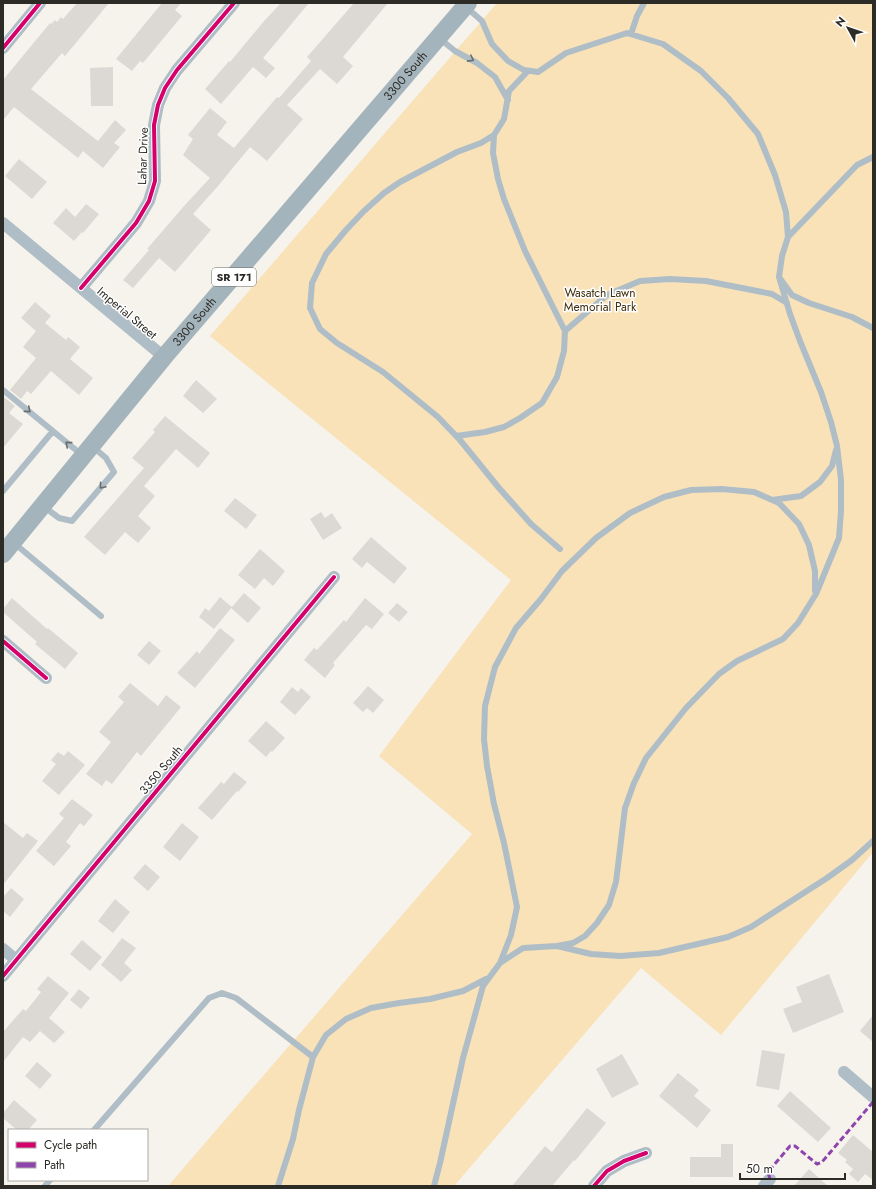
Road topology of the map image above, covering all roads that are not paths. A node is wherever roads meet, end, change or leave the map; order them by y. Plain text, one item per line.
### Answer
1 (40, 3) edge
2 (234, 3) edge
3 (644, 3) edge
4 (467, 5) edge
5 (631, 34) junction
6 (439, 38) junction
7 (3, 48) edge
8 (528, 71) junction
9 (508, 100) junction
10 (494, 135) junction
11 (873, 157) edge
12 (3, 223) edge
13 (788, 237) junction
14 (780, 277) junction
15 (81, 288) junction
16 (787, 303) junction
17 (873, 328) edge
18 (565, 331) junction
19 (164, 357) junction
20 (3, 390) edge
21 (52, 431) junction
22 (456, 436) junction
23 (836, 446) junction
24 (88, 451) junction
25 (3, 491) edge
26 (771, 500) junction
27 (43, 506) junction
28 (8, 548) edge
29 (560, 549) dead end
30 (334, 577) dead end
31 (816, 594) junction
32 (101, 616) dead end
33 (3, 641) edge
34 (46, 678) dead end
35 (873, 841) edge
36 (557, 946) junction
37 (3, 949) edge
38 (16, 960) junction
39 (500, 963) junction
40 (492, 973) junction
41 (3, 976) edge
42 (313, 1056) junction
43 (844, 1072) dead end
44 (873, 1097) edge
45 (95, 1129) edge
46 (646, 1153) dead end
47 (278, 1186) edge
48 (434, 1186) edge
49 (594, 1186) edge

1 - 7 street
2 - 15 street, Lahar Drive
3 - 5 lane
4 - 6 main road, 3300 South / SR 171
4 - 8 lane
5 - 8 lane
5 - 13 lane
6 -> 9 lane
6 - 19 main road, 3300 South / SR 171
8 - 9 lane
9 - 10 lane
10 - 18 lane
10 - 22 lane
11 - 13 lane
12 - 15 street, Imperial Street
13 - 14 lane
14 - 16 lane
14 - 17 lane
15 - 19 street, Imperial Street
16 - 18 lane
16 - 23 lane
18 - 22 lane
19 - 24 main road, 3300 South / SR 171
20 -> 21 lane
24 -> 21 lane
21 - 25 lane
22 - 29 lane
23 - 26 lane
23 - 31 lane
24 - 27 main road, 3300 South / SR 171
24 -> 27 lane
26 - 31 lane
26 - 39 lane
27 - 28 main road, 3300 South / SR 171
28 - 32 lane
30 - 38 street, 3350 South
31 - 36 lane
33 - 34 street
35 - 36 lane
36 - 39 lane
37 - 38 street
38 - 41 street, 3350 South
39 - 40 lane
40 - 42 lane
40 - 48 lane
42 - 45 lane
42 - 47 lane
43 - 44 street
46 - 49 street

